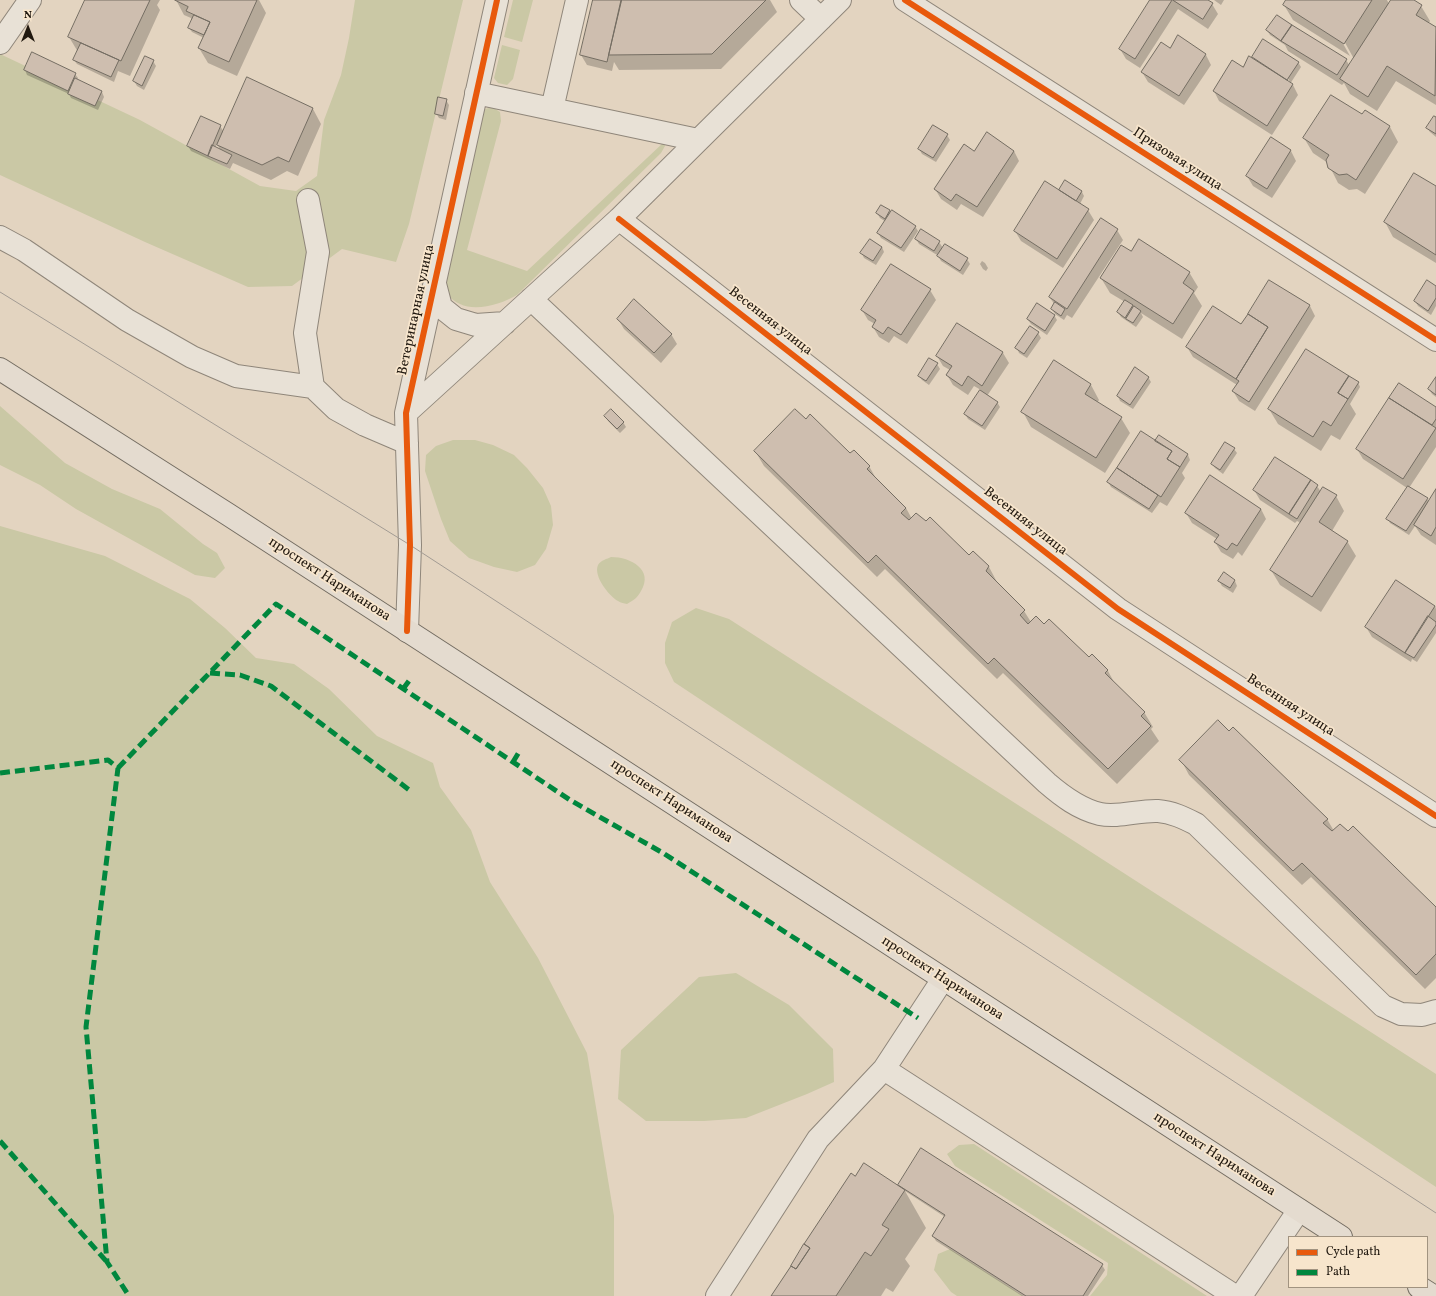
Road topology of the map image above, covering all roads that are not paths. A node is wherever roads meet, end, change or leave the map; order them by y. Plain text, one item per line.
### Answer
1 (30, 0) edge
2 (497, 0) edge
3 (577, 0) edge
4 (801, 0) edge
5 (840, 0) edge
6 (905, 0) edge
7 (821, 19) junction
8 (0, 43) edge
9 (476, 93) junction
10 (552, 109) junction
11 (698, 140) junction
12 (308, 200) dead end
13 (619, 219) junction
14 (0, 238) edge
15 (435, 284) junction
16 (531, 299) junction
17 (505, 323) junction
18 (1436, 340) edge
19 (0, 368) edge
20 (313, 388) junction
21 (406, 413) junction
22 (407, 443) junction
23 (407, 631) junction
24 (1436, 816) edge
25 (943, 979) junction
26 (1436, 1011) edge
27 (884, 1069) junction
28 (1299, 1210) junction
29 (1339, 1236) edge
30 (1421, 1288) edge
31 (717, 1296) edge
32 (1235, 1296) edge
33 (1241, 1296) edge
34 (1433, 1296) edge

1 - 8 street
2 - 9 street, Ветеринарная улица
3 - 10 street
4 - 7 street
5 - 7 street
6 - 18 street, Призовая улица
7 - 11 street
9 - 10 street
9 - 15 street, Ветеринарная улица
10 - 11 street
11 - 13 street
12 - 20 street
13 - 16 street
13 - 24 street, Весенняя улица
14 - 20 street
15 - 17 street
15 - 21 street, Ветеринарная улица
16 - 17 street
16 - 26 street
17 - 21 street
19 - 23 main road, проспект Нариманова
20 - 22 street
21 - 22 street, Ветеринарная улица
22 - 23 street, Ветеринарная улица
23 - 25 main road, проспект Нариманова
25 - 27 street
25 - 28 main road, проспект Нариманова
27 - 31 street
27 - 32 street
28 - 29 main road, проспект Нариманова
28 - 33 street
30 - 34 main road

